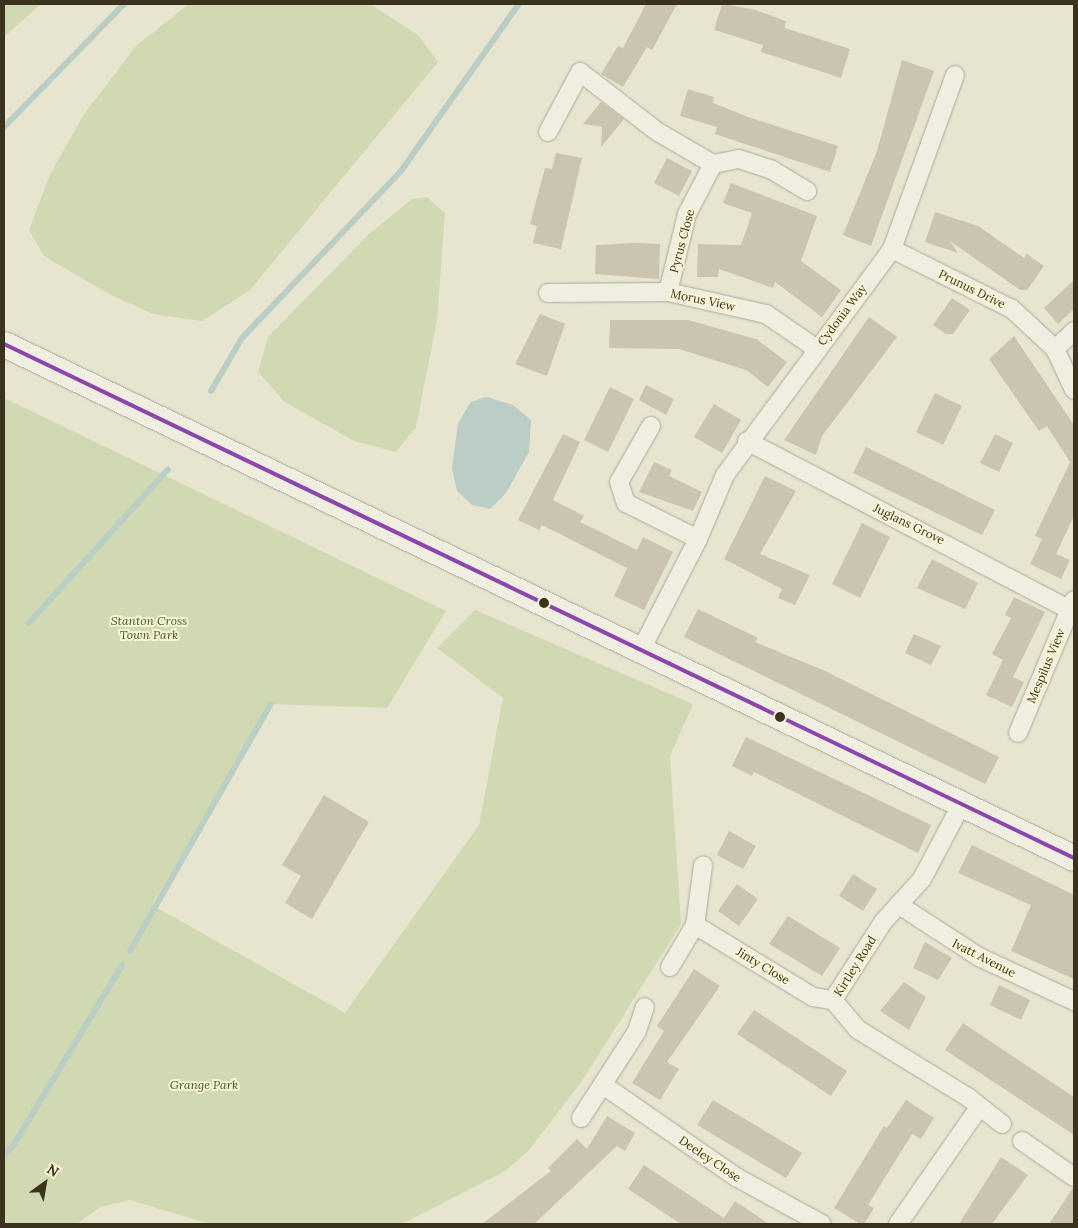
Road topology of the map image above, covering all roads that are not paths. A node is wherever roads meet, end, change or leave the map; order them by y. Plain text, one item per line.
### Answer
1 (955, 75) dead end
2 (548, 132) dead end
3 (713, 164) junction
4 (807, 191) dead end
5 (892, 249) junction
6 (668, 292) junction
7 (548, 293) dead end
8 (1074, 331) edge
9 (4, 344) edge
10 (817, 349) junction
11 (1054, 349) junction
12 (1074, 390) edge
13 (651, 426) dead end
14 (747, 441) junction
15 (698, 539) junction
16 (1072, 604) edge
17 (642, 648) junction
18 (1018, 733) dead end
19 (960, 806) junction
20 (1074, 858) edge
21 (702, 866) dead end
22 (900, 905) junction
23 (695, 926) junction
24 (670, 966) dead end
25 (834, 1000) junction
26 (1074, 1001) edge
27 (645, 1007) dead end
28 (603, 1086) junction
29 (978, 1110) junction
30 (581, 1118) dead end
31 (1002, 1124) dead end
32 (1022, 1141) dead end
33 (1072, 1170) edge
34 (822, 1224) edge
35 (898, 1224) edge

1 - 5 street, Cydonia Way
2 - 3 street
3 - 4 street
3 - 6 street, Pyrus Close
5 - 10 street, Cydonia Way
5 - 11 street, Prunus Drive
6 - 7 street, Morus View
6 - 10 street, Morus View
8 - 11 street
9 - 17 main road
10 - 14 street, Cydonia Way
11 - 12 street, Prunus Drive
13 - 15 street
14 - 15 street, Cydonia Way
14 - 16 street, Juglans Grove
15 - 17 street, Cydonia Way
16 - 18 street, Mespilus View
17 - 19 main road
19 - 20 main road
19 - 22 street, Kirtley Road
21 - 23 street
22 - 25 street, Kirtley Road
22 - 26 street, Ivatt Avenue
23 - 24 street
23 - 25 street, Jinty Close
25 - 29 street, Kirtley Road
27 - 28 street
28 - 30 street
28 - 34 street, Deeley Close
29 - 31 street, Kirtley Road
29 - 35 street
32 - 33 street

